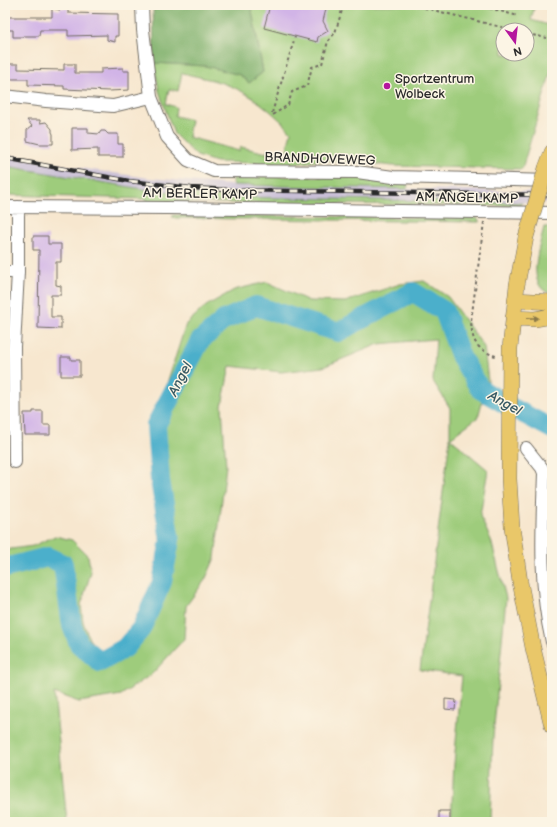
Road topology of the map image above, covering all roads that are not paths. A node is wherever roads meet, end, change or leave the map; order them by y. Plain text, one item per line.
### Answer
1 (142, 5) edge
2 (5, 96) edge
3 (151, 97) junction
4 (552, 152) edge
5 (549, 175) edge
6 (18, 207) junction
7 (5, 208) edge
8 (382, 211) joint
9 (552, 213) edge
10 (5, 272) edge
11 (18, 272) junction
12 (515, 300) junction
13 (552, 302) edge
14 (552, 316) edge
15 (513, 318) junction
16 (9, 348) edge
17 (526, 448) dead end
18 (15, 462) dead end
19 (552, 642) edge
20 (552, 726) edge

1 - 3 street, BRANDHOVEWEG
2 - 3 street
3 - 5 street, BRANDHOVEWEG
4 - 5 main road
5 - 12 main road, bridge
6 - 7 street, AM BERLER KAMP
6 - 8 street, AM BERLER KAMP
6 - 11 street
8 - 9 street, AM ANGELKAMP
10 - 11 street
11 - 16 street
12 - 13 main road
12 - 15 main road
15 -> 14 main road
15 - 20 main road
16 - 18 street
17 - 19 street

